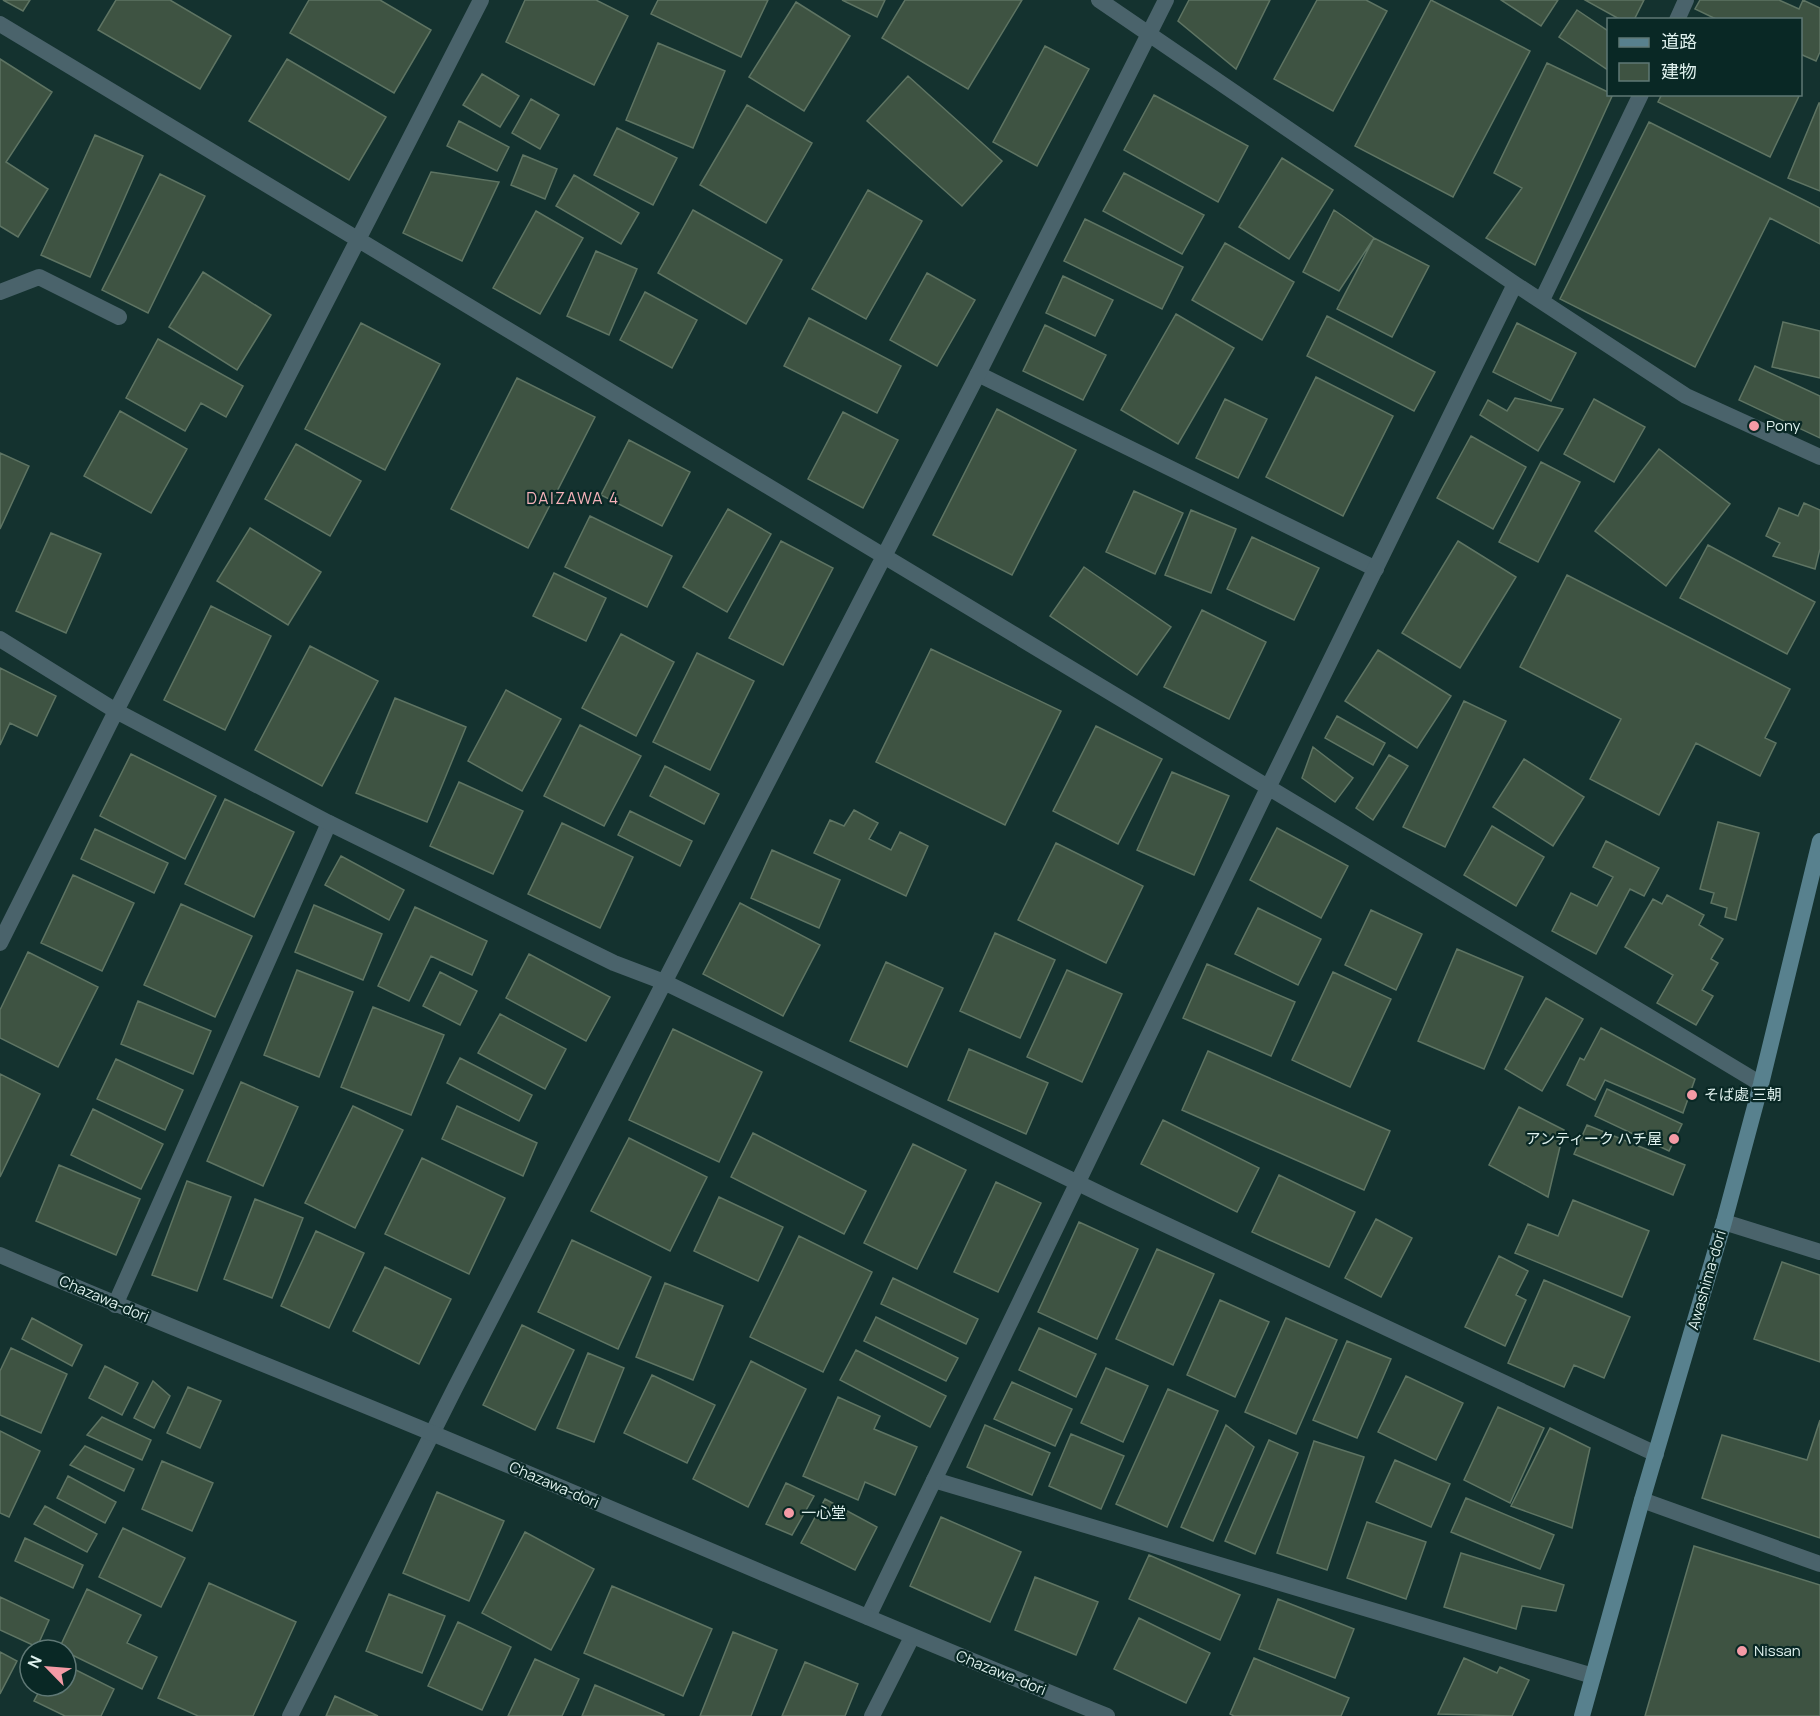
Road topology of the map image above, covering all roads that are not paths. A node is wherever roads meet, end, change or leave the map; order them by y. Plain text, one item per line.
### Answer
1 (481, 0) edge
2 (1100, 0) edge
3 (1166, 0) edge
4 (1686, 0) edge
5 (1678, 18) edge
6 (0, 24) edge
7 (1150, 33) junction
8 (1640, 96) edge
9 (358, 240) junction
10 (1515, 284) junction
11 (0, 292) edge
12 (1542, 300) junction
13 (119, 317) dead end
14 (978, 374) junction
15 (1820, 457) edge
16 (884, 557) junction
17 (1376, 568) junction
18 (0, 639) edge
19 (116, 711) junction
20 (1269, 788) junction
21 (329, 823) junction
22 (1820, 840) edge
23 (0, 943) edge
24 (664, 982) junction
25 (1761, 1084) junction
26 (1077, 1183) junction
27 (1724, 1222) junction
28 (1820, 1251) edge
29 (0, 1255) edge
30 (115, 1305) junction
31 (432, 1433) junction
32 (1656, 1454) junction
33 (934, 1480) junction
34 (1642, 1500) junction
35 (1820, 1564) edge
36 (868, 1617) junction
37 (912, 1637) junction
38 (1593, 1676) junction
39 (290, 1716) edge
40 (872, 1716) edge
41 (1107, 1716) edge
42 (1582, 1716) edge

1 - 9 street
2 - 7 street
3 - 7 street
4 - 5 street
6 - 9 street
7 - 10 street
7 - 14 street
8 - 12 street
9 - 16 street
9 - 19 street
10 - 12 street
10 - 17 street
11 - 13 street
12 - 15 street
14 - 16 street
14 - 17 street
16 - 20 street
16 - 24 street
17 - 20 street
18 - 19 street
19 - 21 street
19 - 23 street
20 - 25 street
20 - 26 street
21 - 24 street
21 - 30 street
22 - 25 main road, Awashima-dori
24 - 26 street
24 - 31 street
25 - 27 main road, Awashima-dori
26 - 32 street
26 - 33 street
27 - 28 street
27 - 32 main road, Awashima-dori
29 - 30 street, Chazawa-dori
30 - 31 street, Chazawa-dori
31 - 36 street, Chazawa-dori
31 - 39 street
32 - 34 main road, Awashima-dori
33 - 36 street
33 - 38 street
34 - 35 street
34 - 38 main road, Awashima-dori
36 - 37 street, Chazawa-dori
37 - 40 street
37 - 41 street, Chazawa-dori
38 - 42 main road, Awashima-dori

